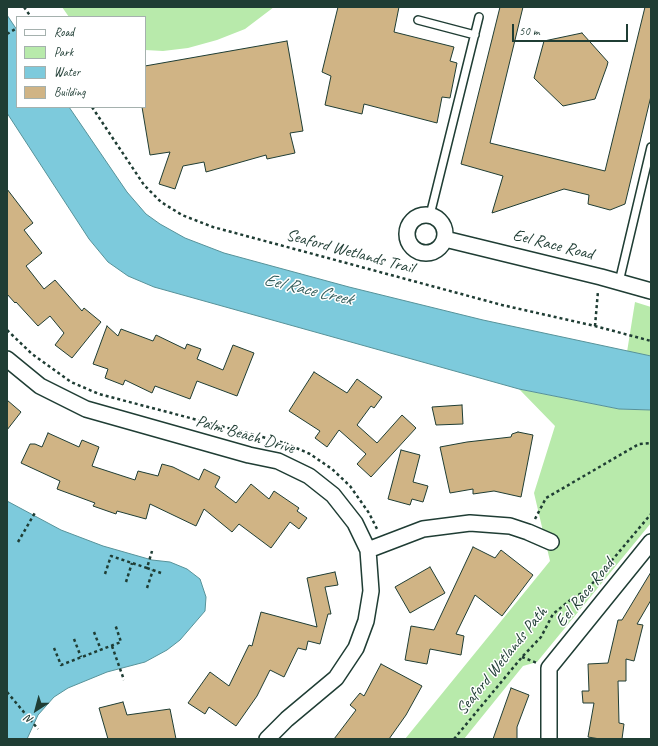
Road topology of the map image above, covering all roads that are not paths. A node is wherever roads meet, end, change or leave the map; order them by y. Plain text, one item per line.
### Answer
1 (479, 17) dead end
2 (418, 20) dead end
3 (475, 35) junction
4 (651, 147) edge
5 (430, 215) junction
6 (445, 238) junction
7 (619, 282) junction
8 (651, 291) edge
9 (7, 359) edge
10 (551, 542) dead end
11 (651, 542) edge
12 (368, 550) junction
13 (267, 739) edge
14 (549, 739) edge

1 - 3 lane
2 - 3 lane
3 - 5 lane
4 - 7 lane
5 - 6 street
5 - 6 street
6 - 7 street, Eel Race Road
7 - 8 street, Eel Race Road
9 - 12 street, Palm Beach Drive
10 - 12 street
11 - 14 street, Eel Race Road
12 - 13 street, Palm Beach Drive

